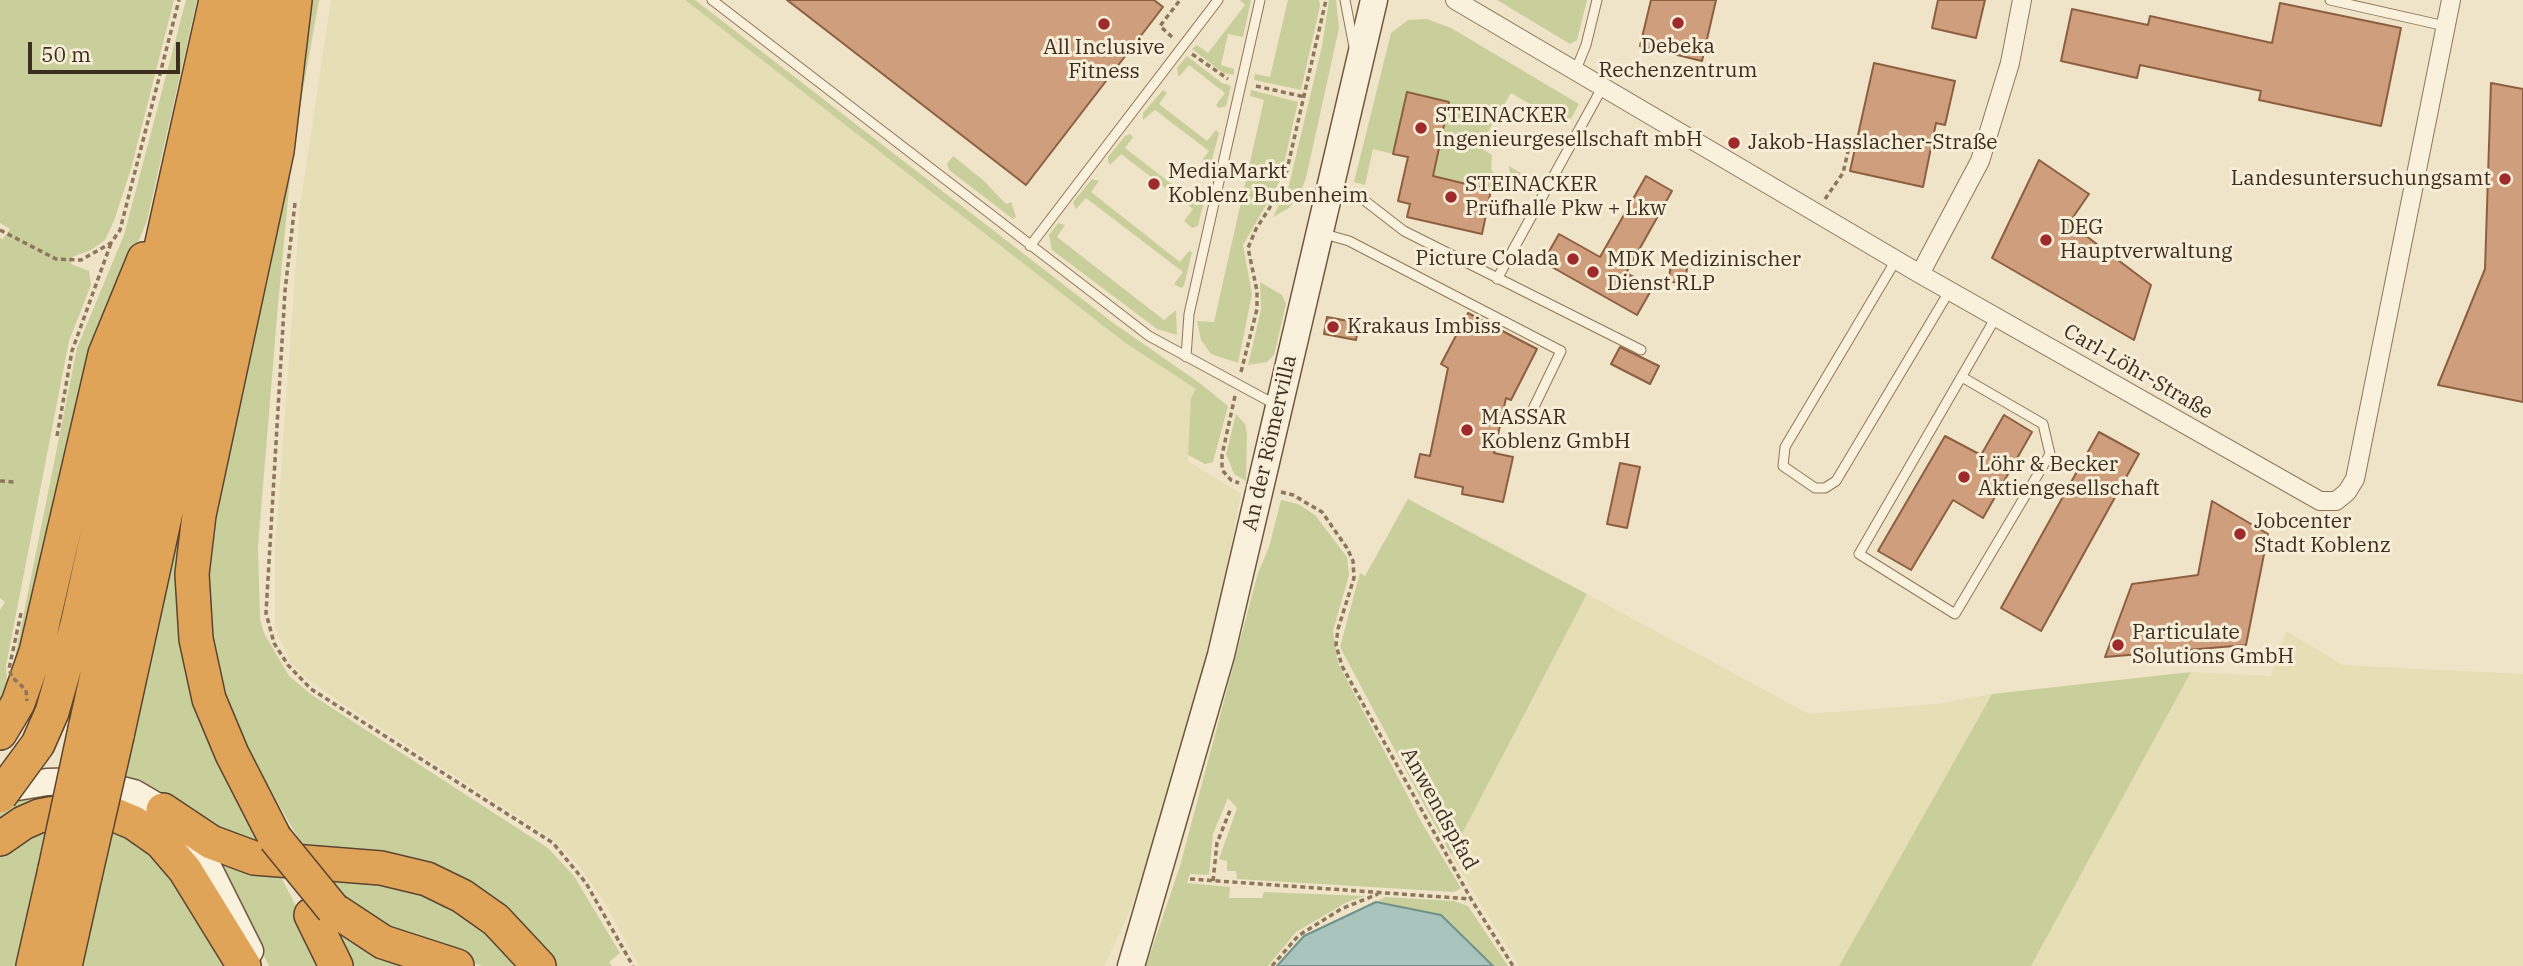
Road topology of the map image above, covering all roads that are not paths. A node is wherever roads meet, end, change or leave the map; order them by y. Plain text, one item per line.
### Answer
1 (216, 0) edge
2 (246, 0) edge
3 (278, 0) edge
4 (295, 0) edge
5 (712, 0) edge
6 (1216, 0) edge
7 (1260, 0) edge
8 (1345, 0) edge
9 (1374, 0) edge
10 (1455, 0) edge
11 (1597, 0) edge
12 (2022, 0) edge
13 (2330, 0) edge
14 (2451, 0) edge
15 (1479, 7) edge
16 (2445, 26) junction
17 (1357, 67) junction
18 (1575, 72) junction
19 (1602, 88) junction
20 (1329, 188) junction
21 (168, 216) junction
22 (1319, 232) junction
23 (1030, 246) junction
24 (1897, 258) junction
25 (1920, 274) junction
26 (1497, 279) junction
27 (1950, 290) junction
28 (1996, 317) junction
29 (1641, 350) dead end
30 (1186, 357) junction
31 (1962, 377) junction
32 (1279, 407) junction
33 (1533, 409) dead end
34 (25, 719) edge
35 (101, 733) junction
36 (0, 790) edge
37 (0, 796) edge
38 (163, 810) junction
39 (0, 839) edge
40 (70, 872) junction
41 (1153, 883) junction
42 (322, 912) junction
43 (33, 966) edge
44 (65, 966) edge
45 (243, 966) edge
46 (257, 966) edge
47 (337, 966) edge
48 (457, 966) edge
49 (539, 966) edge
50 (1112, 966) edge
51 (1131, 966) edge

1 - 21 highway
2 - 35 highway
3 - 35 highway
4 - 42 highway, bridge
5 - 23 lane
6 - 23 lane
7 - 30 lane
8 - 17 lane
9 - 17 street, An der Römervilla
10 - 15 street
11 - 18 lane
12 - 25 street
13 - 16 lane
14 - 16 street
15 - 18 street
16 - 28 street, Carl-Löhr-Straße
17 - 20 street, An der Römervilla
18 - 19 street
19 - 24 street
19 - 26 lane
20 - 22 street, An der Römervilla
20 - 26 lane
21 - 34 highway
21 - 34 highway
22 - 32 street, An der Römervilla
22 - 33 lane
23 - 30 lane
24 - 25 street
24 - 27 lane
25 - 27 street, Carl-Löhr-Straße
26 - 29 lane
27 - 28 street, Carl-Löhr-Straße
28 - 31 lane
30 - 32 lane
31 - 31 lane
32 - 41 street, An der Römervilla
34 - 37 highway, bridge
35 - 40 highway, bridge
36 - 38 street
38 - 46 street
38 - 49 highway
39 - 45 highway
40 - 43 highway
40 - 44 highway
41 - 50 street, An der Römervilla
41 - 51 street, An der Römervilla
42 - 47 highway
42 - 48 highway

